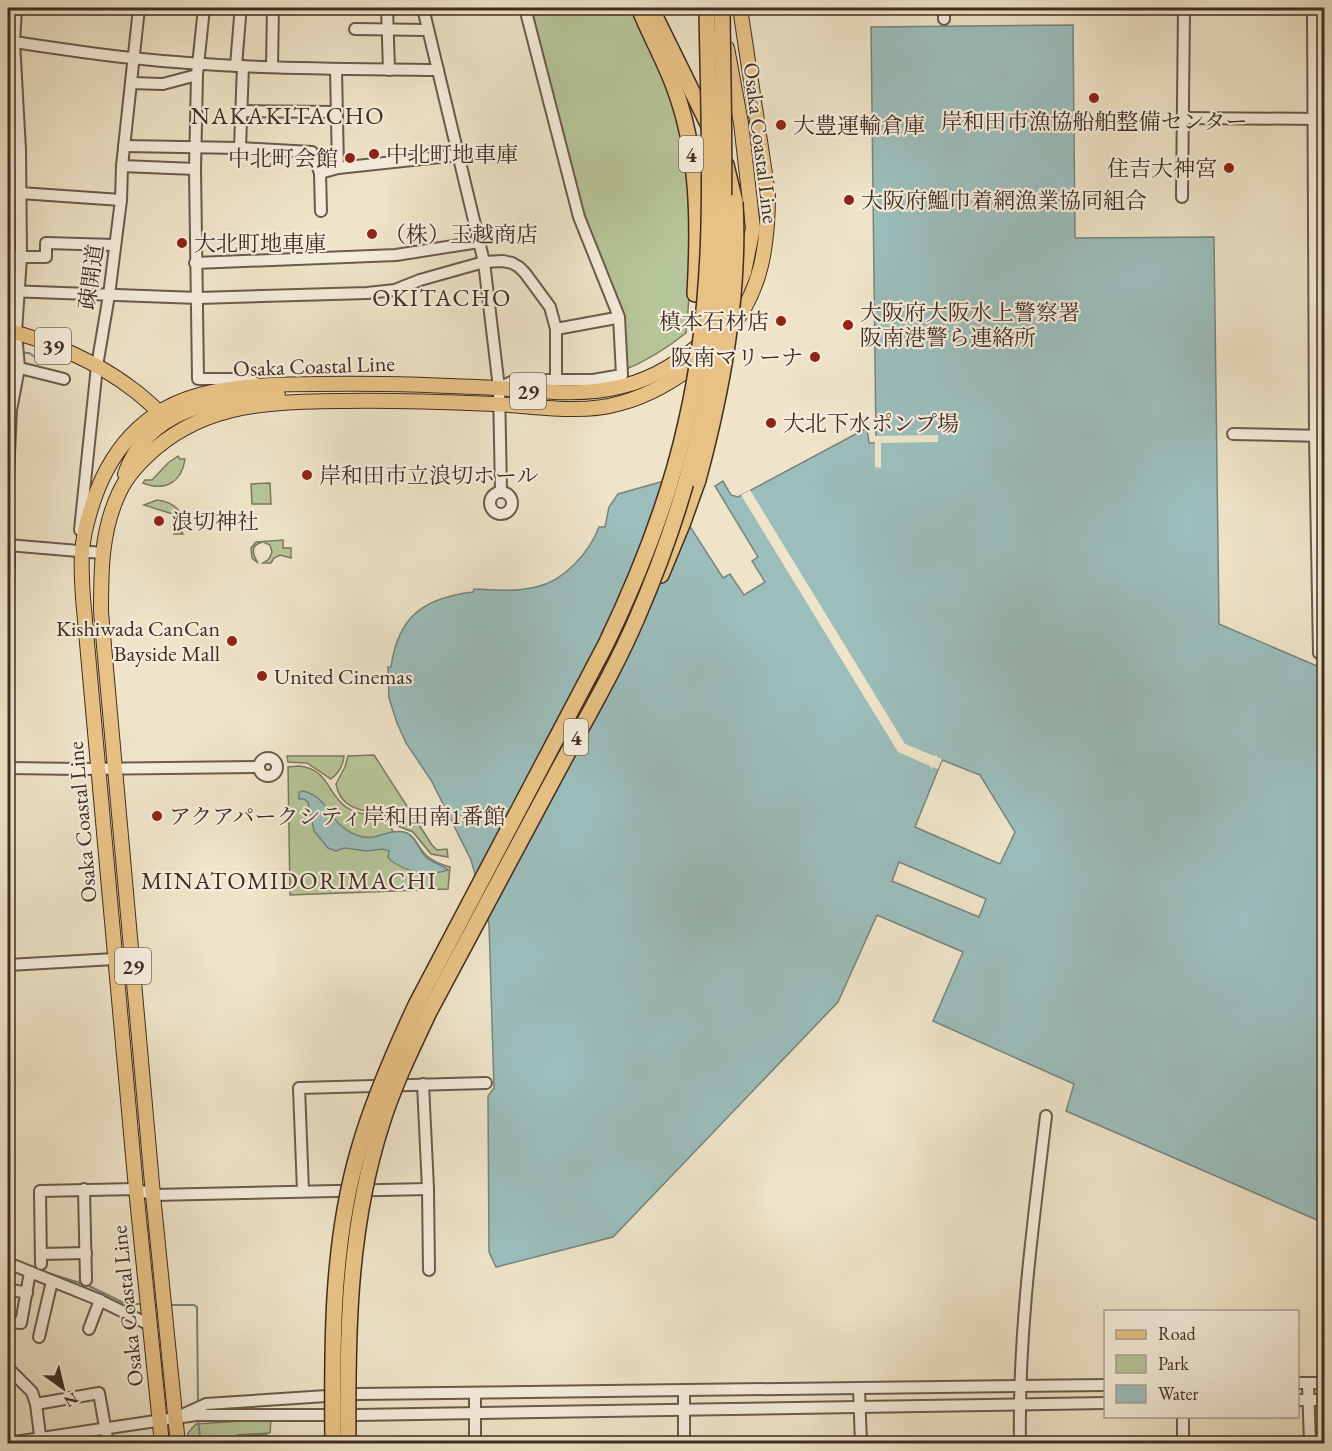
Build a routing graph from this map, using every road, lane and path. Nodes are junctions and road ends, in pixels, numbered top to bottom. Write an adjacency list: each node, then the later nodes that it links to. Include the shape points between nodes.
1 (16, 8): 18 (street)
2 (139, 8): 19 (street, 疎開道)
3 (204, 8): 20 (street)
4 (273, 8): 22 (street)
5 (387, 8): 16 (street)
6 (423, 8): 17 (street)
7 (525, 8): 60 (street, via 579,217 619,317 622,375 593,380)
8 (707, 8): 69 (highway, 4, bridge, via 710,168 705,294 693,389)
9 (720, 8): 62 (main road, Osaka Coastal Line / 29, via 741,123 753,228 744,272 718,328 676,362 624,386 586,393); 76 (highway, 4, bridge, via 723,209 715,339 690,469)
10 (740, 8): 64 (main road, Osaka Coastal Line / 29, via 768,194 768,221 760,271 735,323 702,359 645,395 619,404 592,408)
11 (1184, 8): 30 (street)
12 (1313, 8): 31 (street)
13 (645, 12): 69 (highway, 4, bridge, via 681,106 698,215 688,385); 76 (highway, 4, bridge, via 719,147 735,202 735,243 726,353 710,434 683,522)
14 (240, 17): 21 (street)
15 (355, 29): 16 (street)
16 (387, 30): 17 (street); 24 (street)
17 (428, 30): 25 (street)
18 (11, 42): 19 (street); 40 (street)
19 (134, 58): 20 (street); 27 (street, 疎開道)
20 (198, 63): 21 (street); 26 (street)
21 (240, 66): 22 (street); 28 (street)
22 (272, 67): 23 (street)
23 (336, 69): 24 (street); 29 (street)
24 (389, 70): 25 (street)
25 (438, 70): 35 (street)
26 (197, 75): 27 (street, via 163,84); 33 (street)
27 (131, 83): 32 (street, 疎開道)
28 (241, 111): 29 (street); 34 (street)
29 (337, 112): 37 (street)
30 (1183, 118): 31 (street); 41 (street)
31 (1319, 119): 67 (street)
32 (124, 146): 33 (street); 36 (street, 疎開道)
33 (196, 147): 34 (street); 38 (street)
34 (240, 148): 39 (street, via 312,152)
35 (459, 154): 37 (street); 44 (street)
36 (122, 166): 38 (street); 42 (street, 疎開道)
37 (338, 168): 39 (street)
38 (195, 169): 49 (street)
39 (320, 173): 43 (street)
40 (20, 193): 42 (street); 47 (street)
41 (1182, 197)
42 (120, 200): 45 (street, 疎開道)
43 (321, 212)
44 (479, 242): 48 (street); 49 (street, via 396,255)
45 (115, 245): 47 (street, via 46,243 46,257); 52 (street, 疎開道)
46 (8, 257): 47 (street)
47 (21, 257): 51 (street)
48 (484, 262): 53 (street, via 395,290); 55 (street, via 503,261 519,267 549,307); 62 (street)
49 (195, 263): 53 (street)
50 (8, 291): 51 (street)
51 (20, 292): 52 (street); 56 (street)
52 (109, 295): 53 (street); 58 (street, 疎開道)
53 (198, 298): 61 (street, via 198,379 237,379)
54 (616, 318): 55 (street)
55 (556, 329): 60 (street)
56 (12, 332): 57 (street, via 18,352); 58 (main road, 39)
57 (13, 366): 59 (street); 68 (street)
58 (97, 366): 65 (main road, 39, via 129,386); 73 (street, 疎開道, via 80,535)
59 (64, 379)
60 (556, 379): 62 (street, via 514,380)
61 (266, 385): 62 (main road, Osaka Coastal Line / 29, via 359,383); 65 (main road, Osaka Coastal Line / 29, via 205,393 184,401)
62 (499, 388): 64 (street)
63 (295, 402): 64 (main road, Osaka Coastal Line / 29, via 422,400); 65 (main road, via 287,395 235,398); 70 (main road, Osaka Coastal Line / 29, via 234,410 187,426 139,463)
64 (500, 404): 71 (street)
65 (163, 417): 70 (main road, via 133,455); 73 (main road, Osaka Coastal Line / 29, via 139,427 125,440 104,473)
66 (1233, 434): 67 (street)
67 (1320, 436): 77 (street)
68 (8, 476)
69 (672, 479): 132 (highway, 4, bridge, via 606,645 416,1005 369,1117 350,1187 337,1268)
70 (120, 490): 74 (main road, Osaka Coastal Line / 29)
71 (501, 492)
72 (8, 549): 73 (street); 75 (street)
73 (82, 551): 74 (street); 80 (main road, Osaka Coastal Line / 29)
74 (102, 553): 81 (main road, Osaka Coastal Line / 29, via 101,612)
75 (8, 604)
76 (636, 620): 133 (highway, 4, bridge, via 429,1012 381,1125 365,1187 351,1271)
77 (1319, 653)
78 (259, 767): 81 (street)
79 (8, 768): 80 (street)
80 (99, 769): 81 (street); 83 (main road, Osaka Coastal Line / 29)
81 (115, 769): 82 (main road, Osaka Coastal Line / 29)
82 (132, 958): 83 (street); 92 (main road, Osaka Coastal Line / 29)
83 (116, 959): 84 (street); 89 (main road, Osaka Coastal Line / 29)
84 (8, 965)
85 (486, 1083): 86 (street)
86 (423, 1084): 90 (street); 91 (street, via 299,1088)
87 (1046, 1116): 110 (street)
88 (84, 1189): 89 (street); 93 (street); 93 (street, via 40,1191 41,1259)
89 (136, 1189): 92 (street); 103 (main road, Osaka Coastal Line / 29)
90 (428, 1189): 91 (street); 95 (street)
91 (303, 1191): 92 (street)
92 (153, 1195): 122 (main road, Osaka Coastal Line / 29)
93 (86, 1253): 97 (street)
94 (8, 1263): 96 (street)
95 (429, 1270)
96 (30, 1272): 98 (street); 100 (street)
97 (86, 1280)
98 (52, 1281): 101 (street); 105 (street)
99 (8, 1289): 100 (street)
100 (27, 1293): 102 (street, via 21,1323)
101 (100, 1300): 103 (street); 104 (street)
102 (8, 1322)
103 (150, 1325): 124 (main road, Osaka Coastal Line / 29)
104 (89, 1329)
105 (39, 1337)
106 (8, 1368): 117 (street, via 32,1392)
107 (1303, 1383): 108 (street); 114 (street)
108 (1324, 1383)
109 (1104, 1385): 110 (street)
110 (1020, 1386): 111 (street); 118 (street)
111 (859, 1388): 112 (street); 119 (street)
112 (684, 1390): 113 (street); 120 (street)
113 (475, 1393): 121 (street); 122 (street, via 357,1394 206,1404)
114 (1303, 1400): 115 (street); 139 (street)
115 (1324, 1400)
116 (1104, 1403): 118 (street)
117 (36, 1404): 125 (street, via 99,1393); 127 (street)
118 (1019, 1405): 119 (street); 137 (street)
119 (860, 1407): 120 (street); 136 (street)
120 (684, 1410): 121 (street); 135 (street)
121 (475, 1413): 122 (street); 134 (street)
122 (176, 1417): 124 (street); 131 (main road, Osaka Coastal Line / 29)
123 (1183, 1418): 138 (street)
124 (159, 1421): 125 (street); 130 (main road, Osaka Coastal Line / 29)
125 (106, 1428): 126 (street); 129 (street)
126 (74, 1438): 127 (street)
127 (40, 1441): 128 (street)
128 (8, 1443)
129 (108, 1443)
130 (162, 1443)
131 (178, 1443)
132 (333, 1443)
133 (348, 1443)
134 (475, 1443)
135 (684, 1443)
136 (861, 1443)
137 (1020, 1443)
138 (1183, 1443)
139 (1310, 1443)

